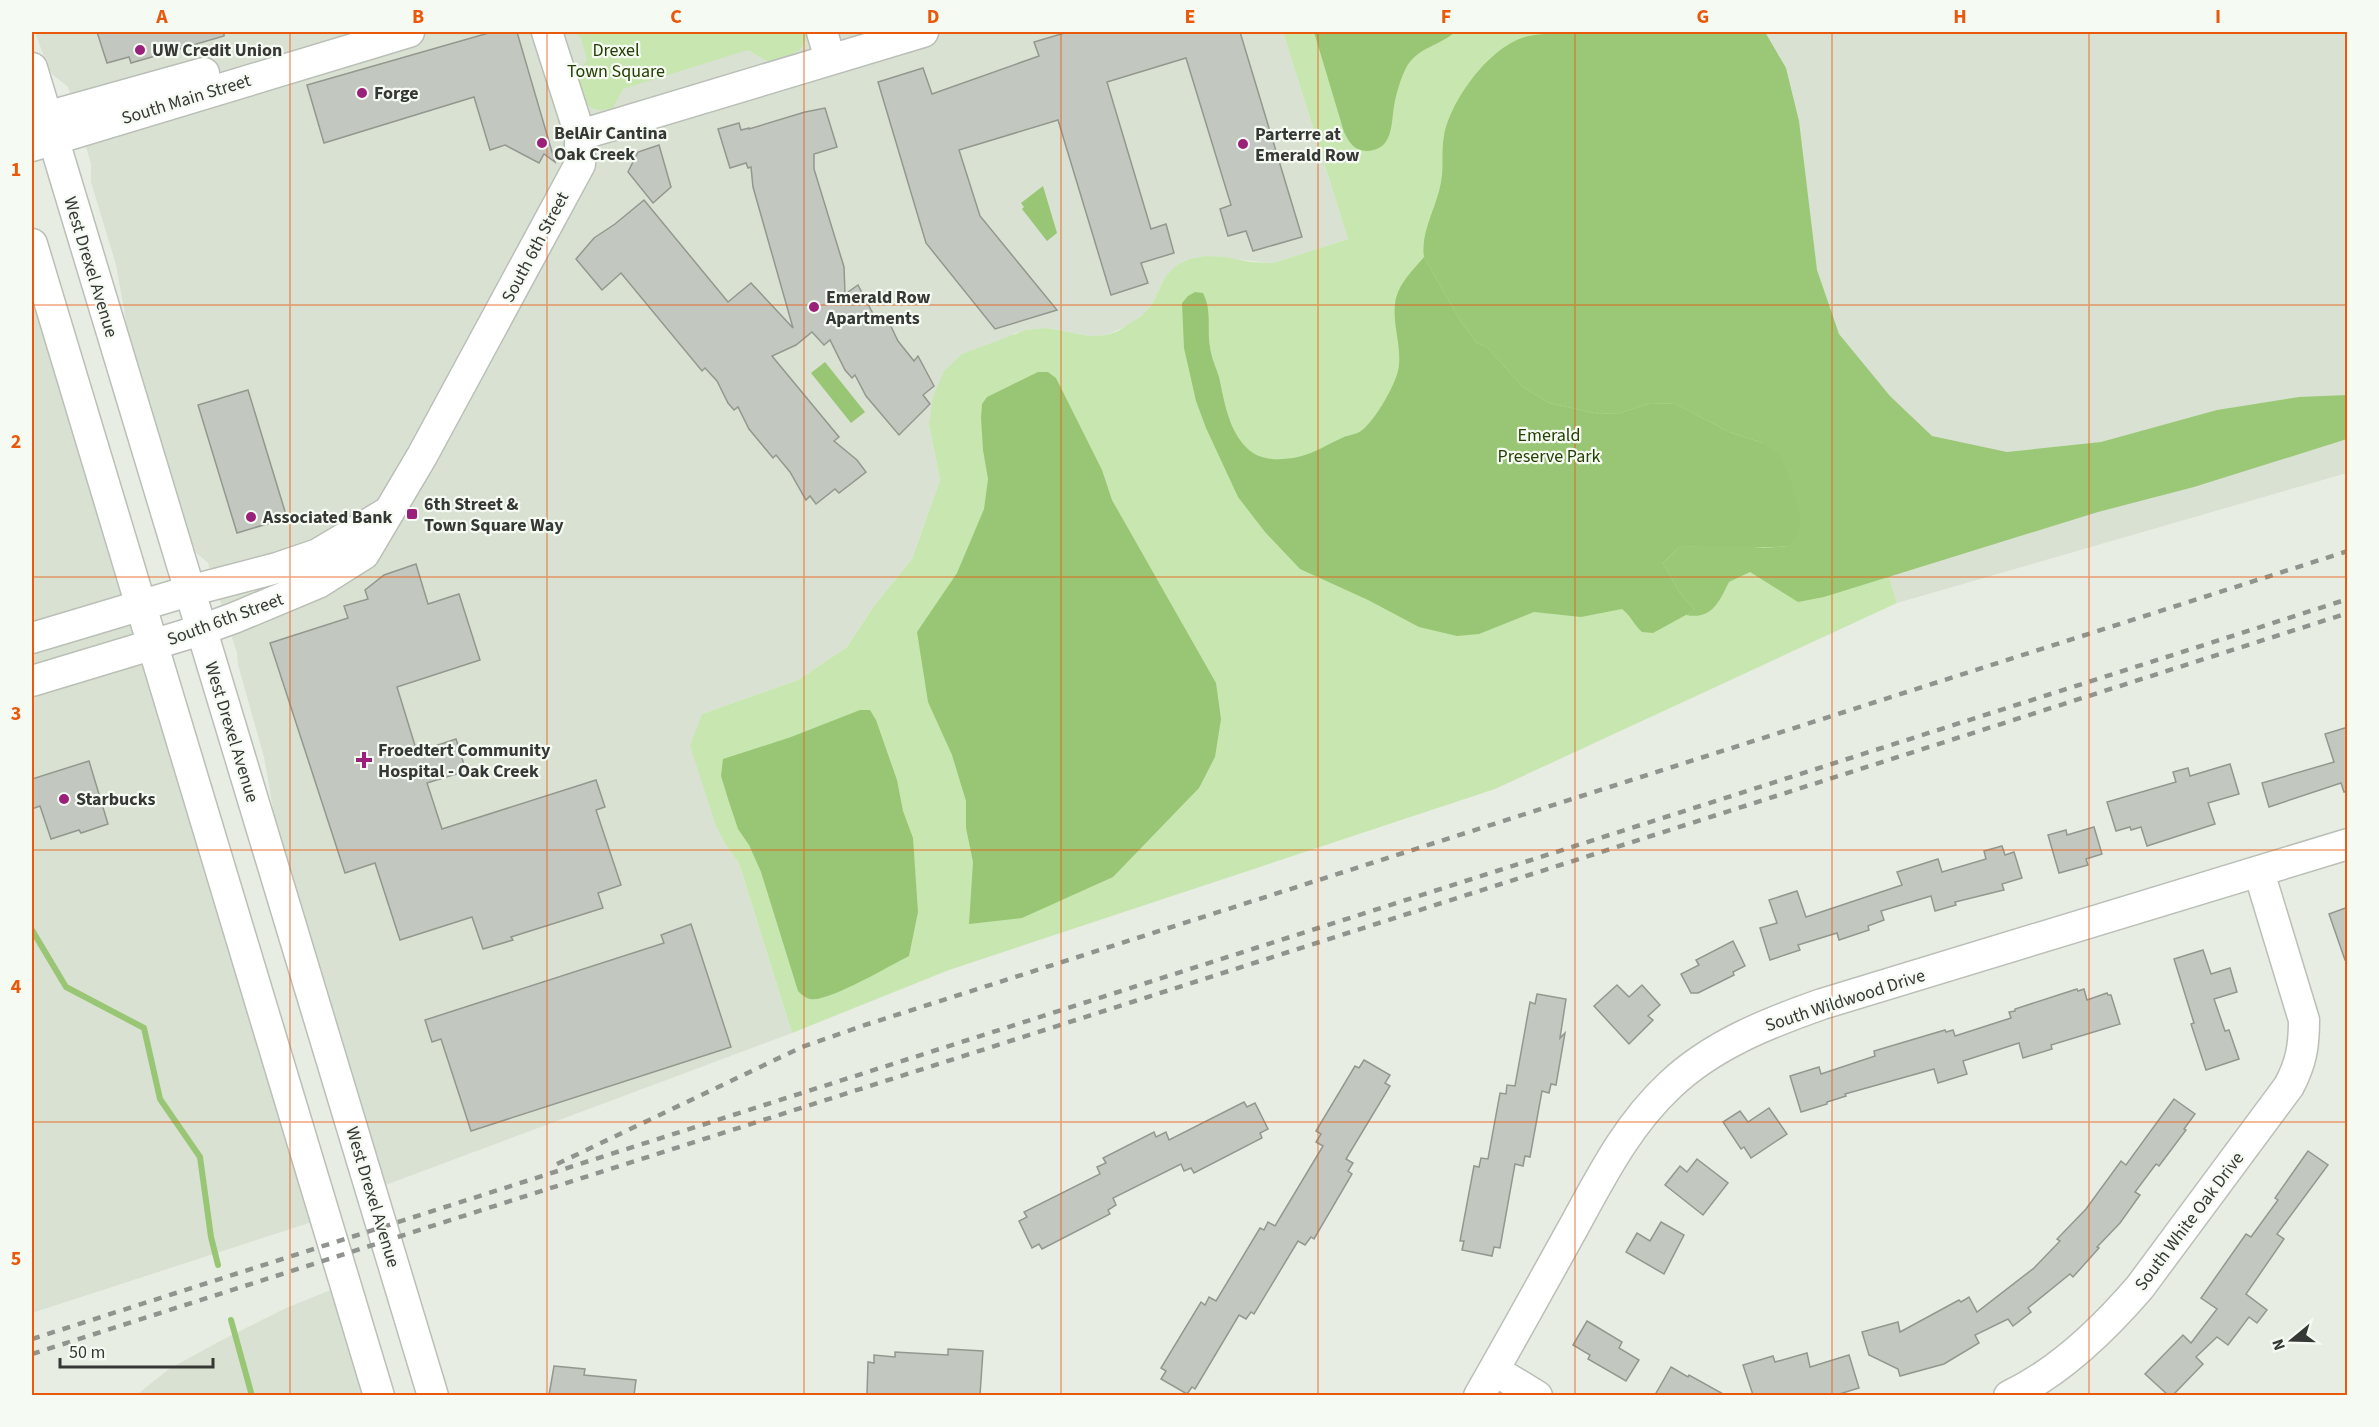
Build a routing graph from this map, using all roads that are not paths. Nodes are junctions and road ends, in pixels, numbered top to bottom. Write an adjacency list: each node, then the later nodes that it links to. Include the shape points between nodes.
1 (348, 32): 7 (street, South Main Street)
2 (409, 32): 7 (street, South Main Street)
3 (547, 32): 8 (street, South 6th Street)
4 (923, 32): 5 (street)
5 (826, 45): 8 (street)
6 (32, 69): 7 (street, West Drexel Avenue)
7 (40, 131): 11 (street, West Drexel Avenue)
8 (580, 135): 10 (street, South 6th Street, via 580,164)
9 (32, 244): 12 (street)
10 (390, 511): 11 (street, South 6th Street, via 318,554); 13 (street, South 6th Street, via 364,554 342,570)
11 (189, 591): 12 (street, South 6th Street); 13 (street, West Drexel Avenue)
12 (141, 605): 14 (street, South 6th Street); 15 (street)
13 (201, 630): 15 (street, South 6th Street); 21 (street, West Drexel Avenue)
14 (32, 639)
15 (152, 645): 16 (street, South 6th Street); 20 (street)
16 (32, 681)
17 (2348, 844): 18 (street, South Wildwood Drive)
18 (2259, 872): 19 (street, South Wildwood Drive, via 1822,1004 1746,1034 1700,1062 1670,1085 1626,1134); 23 (street, South White Oak Drive, via 2304,1020 2300,1066 2140,1287 2080,1348)
19 (1486, 1383): 22 (street)
20 (379, 1395)
21 (433, 1395)
22 (1537, 1395)
23 (2012, 1395)

